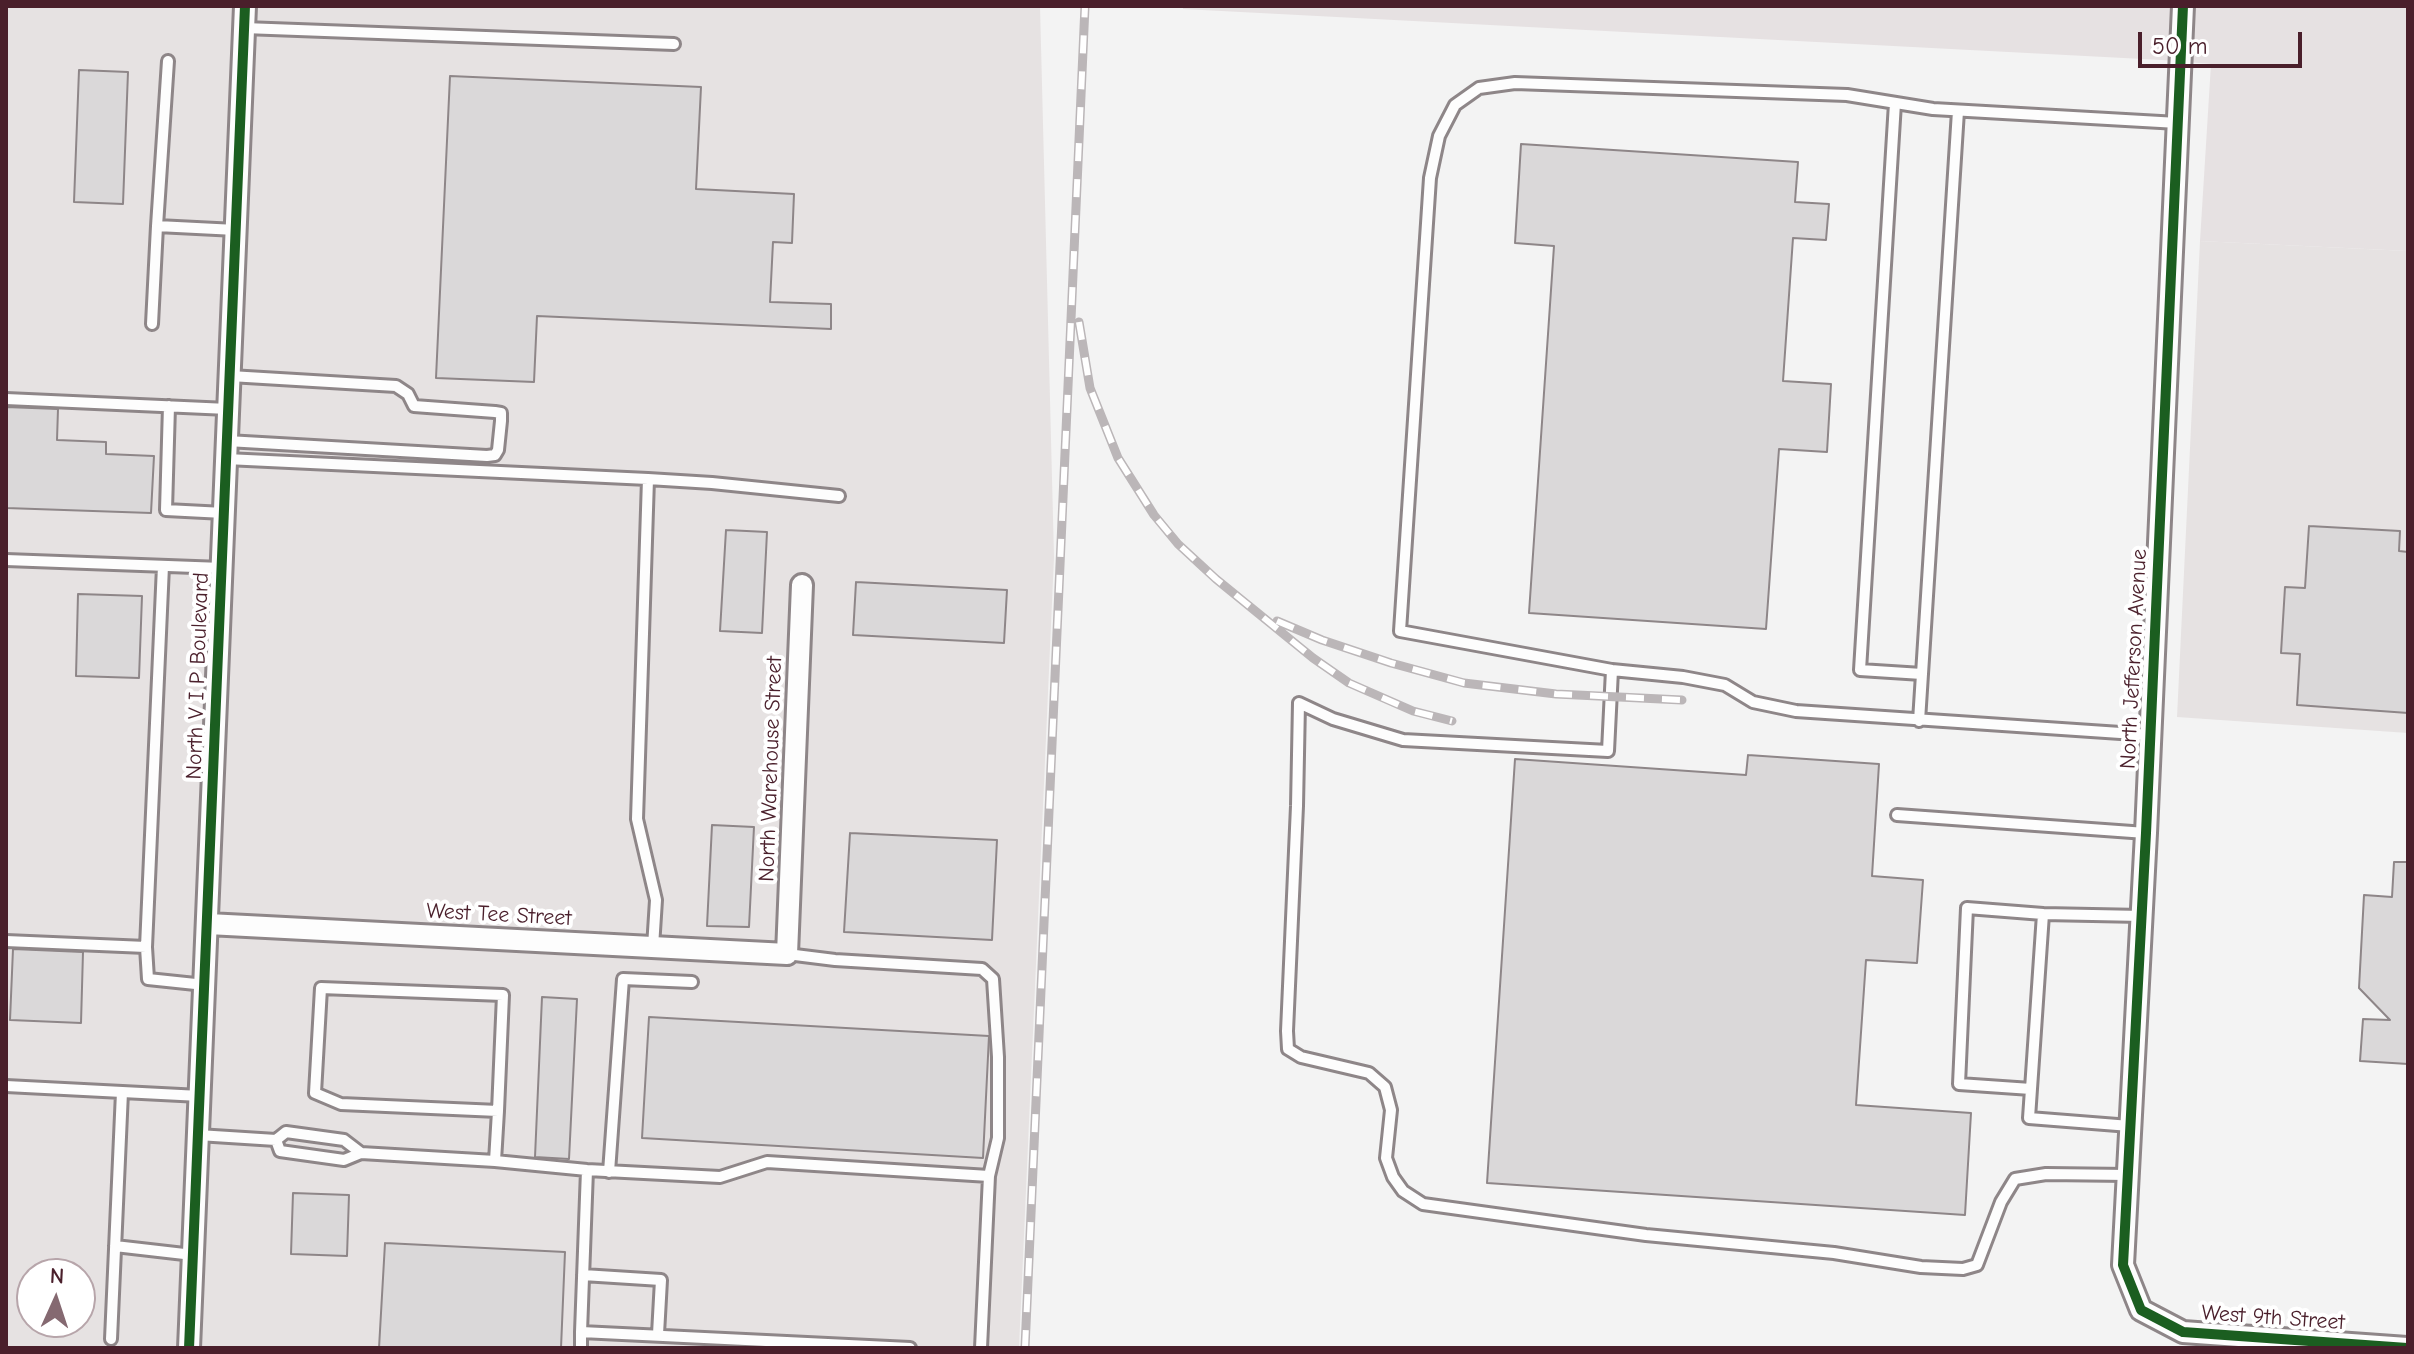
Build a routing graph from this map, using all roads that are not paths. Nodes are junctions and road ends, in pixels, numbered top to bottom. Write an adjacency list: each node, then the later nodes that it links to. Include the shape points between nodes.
1 (245, 6): 3 (street, North V I P Boulevard)
2 (2183, 6): 8 (street, North Jefferson Avenue)
3 (244, 28): 4 (lane); 10 (street, North V I P Boulevard)
4 (674, 44)
5 (168, 61): 9 (lane)
6 (1895, 103): 7 (lane); 24 (lane, via 1847,95 1515,83 1479,88 1455,105 1439,136 1430,178 1400,631); 25 (lane, via 1860,670)
7 (1958, 111): 8 (lane); 25 (lane)
8 (2178, 123): 27 (street, North Jefferson Avenue)
9 (157, 226): 10 (lane); 11 (lane)
10 (236, 230): 12 (street, North V I P Boulevard)
11 (152, 324)
12 (230, 376): 15 (street, North V I P Boulevard); 16 (lane, via 396,386 414,406 501,413 501,421 498,450 487,456)
13 (6, 399): 14 (lane)
14 (169, 406): 15 (lane); 19 (lane, via 166,510)
15 (228, 409): 16 (street, North V I P Boulevard)
16 (227, 450): 17 (lane); 19 (street, North V I P Boulevard)
17 (648, 479): 18 (lane); 35 (lane, via 637,819 656,900)
18 (839, 496)
19 (224, 513): 22 (street, North V I P Boulevard)
20 (6, 560): 21 (lane)
21 (163, 566): 22 (lane); 34 (lane)
22 (222, 568): 32 (street, North V I P Boulevard)
23 (802, 585): 36 (street, North Warehouse Street)
24 (1612, 670): 26 (lane, via 1725,685 1753,702 1796,711); 51 (lane, via 1608,751 1403,740 1299,703 1288,1049 1369,1073 1385,1087 1391,1110 1386,1158 1403,1191 1423,1204 1646,1235 1963,1269 1977,1265 2015,1179)
25 (1922, 674): 26 (lane)
26 (1919, 721): 27 (lane)
27 (2150, 735): 29 (street, North Jefferson Avenue)
28 (1897, 815): 29 (lane)
29 (2146, 833): 31 (street, North Jefferson Avenue)
30 (2043, 914): 31 (lane); 40 (lane); 40 (lane, via 1967,908 1959,1084)
31 (2142, 916): 44 (street, North Jefferson Avenue)
32 (208, 924): 35 (street, West Tee Street); 38 (street, North V I P Boulevard)
33 (6, 941): 34 (lane)
34 (146, 947): 38 (lane, via 148,979)
35 (653, 947): 36 (street, West Tee Street)
36 (787, 954): 52 (lane, via 982,969 993,979 998,1138)
37 (692, 982): 50 (lane, via 623,979)
38 (205, 985): 42 (street, North V I P Boulevard)
39 (6, 1086): 41 (lane)
40 (2031, 1089): 44 (lane, via 2029,1118)
41 (122, 1092): 42 (lane); 53 (lane)
42 (200, 1096): 45 (street, North V I P Boulevard)
43 (498, 1111): 43 (lane, via 503,995 321,988 315,1093 341,1104); 48 (lane)
44 (2130, 1126): 51 (street, North Jefferson Avenue)
45 (198, 1135): 46 (lane); 54 (street, North V I P Boulevard)
46 (276, 1140): 47 (lane, via 286,1132 344,1140); 47 (lane, via 280,1151 344,1160)
47 (361, 1153): 48 (lane)
48 (495, 1161): 49 (lane)
49 (587, 1170): 50 (lane); 55 (lane)
50 (609, 1172): 52 (lane, via 720,1177 767,1162)
51 (2128, 1175): 56 (street, North Jefferson Avenue, via 2123,1265)
52 (989, 1176): 63 (lane)
53 (115, 1246): 54 (lane); 59 (lane)
54 (193, 1255): 60 (street, North V I P Boulevard)
55 (583, 1275): 57 (lane); 58 (lane, via 661,1280)
56 (2141, 1310): 64 (street, West 9th Street, via 2183,1332)
57 (581, 1332): 58 (lane); 61 (lane)
58 (658, 1334): 62 (lane)
59 (111, 1339)
60 (189, 1348)
61 (581, 1348)
62 (910, 1348)
63 (981, 1348)
64 (2407, 1348)

